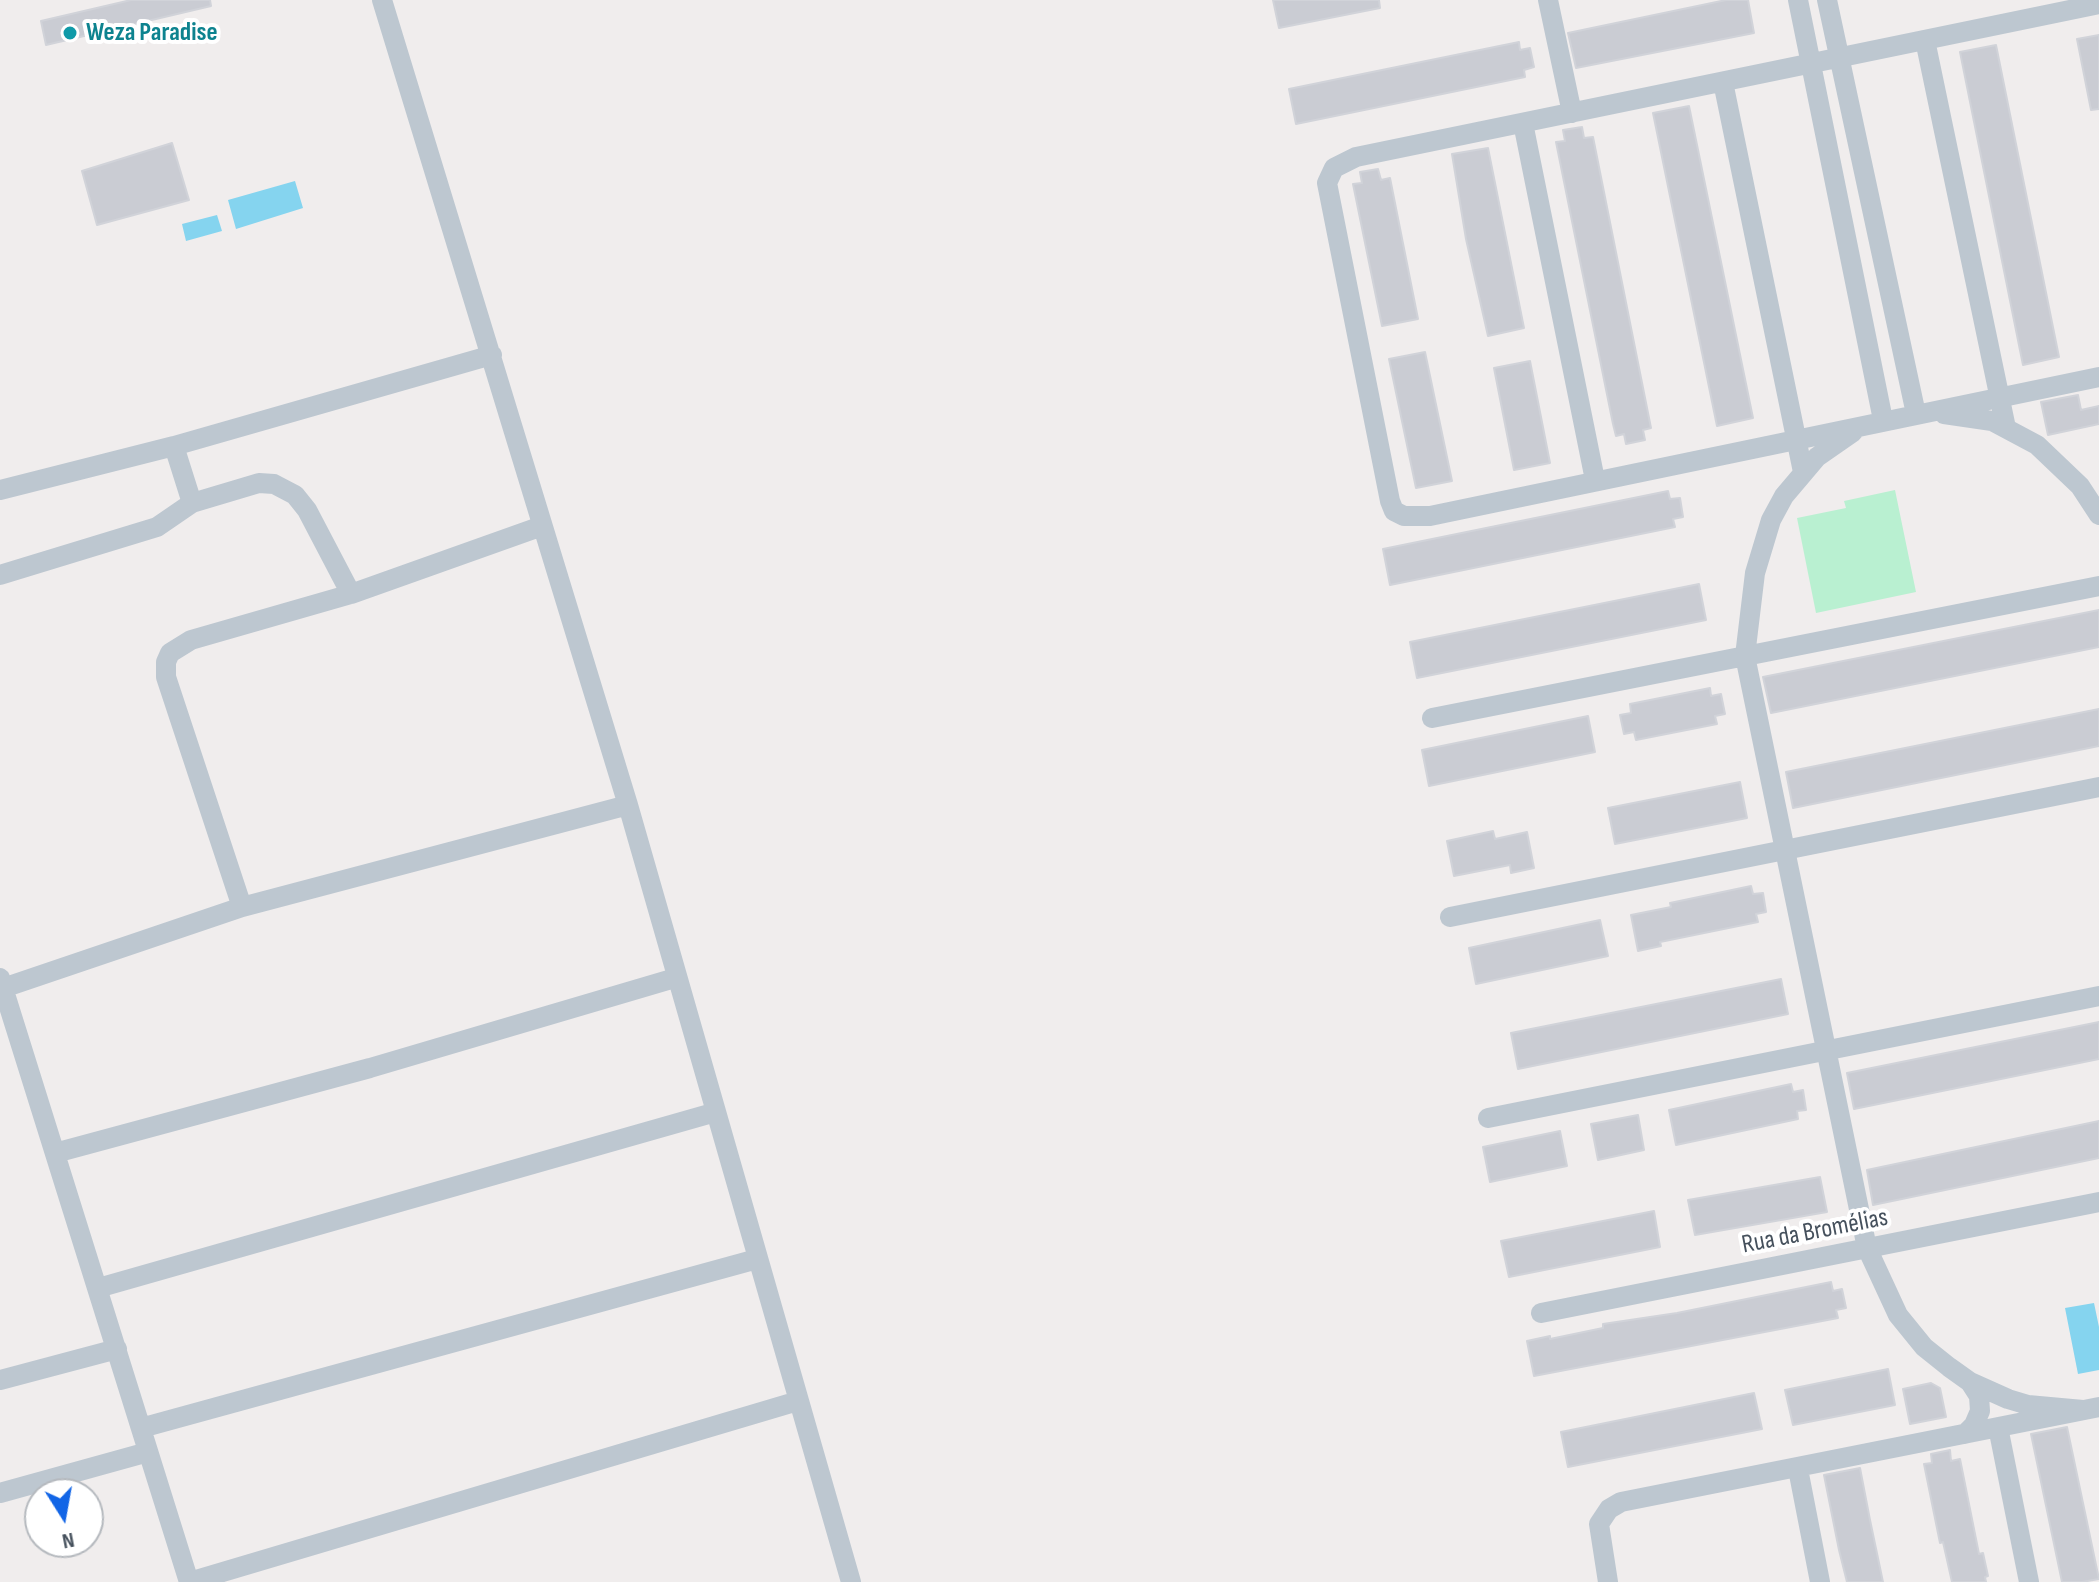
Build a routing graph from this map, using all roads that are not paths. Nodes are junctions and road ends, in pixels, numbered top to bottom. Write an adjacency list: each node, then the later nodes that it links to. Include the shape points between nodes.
1 (382, 0): 12 (street)
2 (1548, 0): 10 (street)
3 (1798, 0): 8 (street)
4 (1827, 0): 7 (street)
5 (2088, 4): 6 (street)
6 (1925, 40): 7 (street); 14 (street)
7 (1840, 58): 8 (street); 15 (street)
8 (1811, 64): 9 (street); 16 (street)
9 (1723, 82): 10 (street); 18 (street)
10 (1572, 113): 11 (street)
11 (1523, 123): 21 (street); 21 (street, via 1356,157 1340,163 1327,178 1384,474 1394,511 1417,518)
12 (492, 355): 19 (street); 25 (street)
13 (2099, 377): 14 (street)
14 (2000, 397): 15 (street); 17 (street)
15 (1916, 414): 16 (street); 17 (street, via 1968,417)
16 (1883, 420): 18 (street); 20 (street, via 1835,443)
17 (2006, 428): 24 (street, via 2059,463)
18 (1796, 439): 20 (street); 21 (street)
19 (174, 446): 22 (street); 23 (street)
20 (1803, 472): 29 (street, via 1784,496 1761,549)
21 (1595, 480)
22 (0, 490)
23 (192, 503): 26 (street, via 157,527); 28 (street, via 259,483 285,489 307,510)
24 (2099, 515)
25 (542, 526): 28 (street); 32 (street)
26 (0, 575)
27 (2099, 586): 29 (street)
28 (351, 594): 34 (street, via 191,640 170,653 166,662 166,677)
29 (1745, 656): 30 (street); 33 (street)
30 (1432, 718)
31 (2099, 787): 33 (street)
32 (628, 805): 34 (street); 36 (street)
33 (1785, 850): 35 (street); 39 (street)
34 (242, 907): 37 (street)
35 (1450, 917)
36 (675, 978): 40 (street); 42 (street)
37 (1, 985): 42 (street)
38 (2099, 996): 39 (street)
39 (1827, 1050): 41 (street); 44 (street)
40 (716, 1112): 45 (street); 46 (street)
41 (1488, 1118)
42 (55, 1153): 46 (street)
43 (2099, 1202): 44 (street, Rua da Bromélias)
44 (1867, 1248): 47 (street, Rua da Bromélias); 50 (street, via 1911,1333)
45 (757, 1259): 51 (street); 54 (street)
46 (98, 1288): 48 (street)
47 (1541, 1313)
48 (117, 1349): 49 (street); 54 (street)
49 (0, 1380)
50 (1970, 1382): 52 (street, via 2028,1405); 55 (street, via 1980,1411)
51 (798, 1401): 59 (street); 60 (street)
52 (2091, 1408): 53 (street)
53 (1998, 1427): 55 (street); 63 (street)
54 (141, 1428): 56 (street)
55 (1965, 1434): 57 (street)
56 (148, 1452): 58 (street); 59 (street)
57 (1798, 1469): 61 (street, via 1621,1502 1609,1509 1600,1518 1597,1533); 62 (street)
58 (0, 1493)
59 (189, 1582)
60 (851, 1582)
61 (1608, 1582)
62 (1820, 1582)
63 (2029, 1582)

